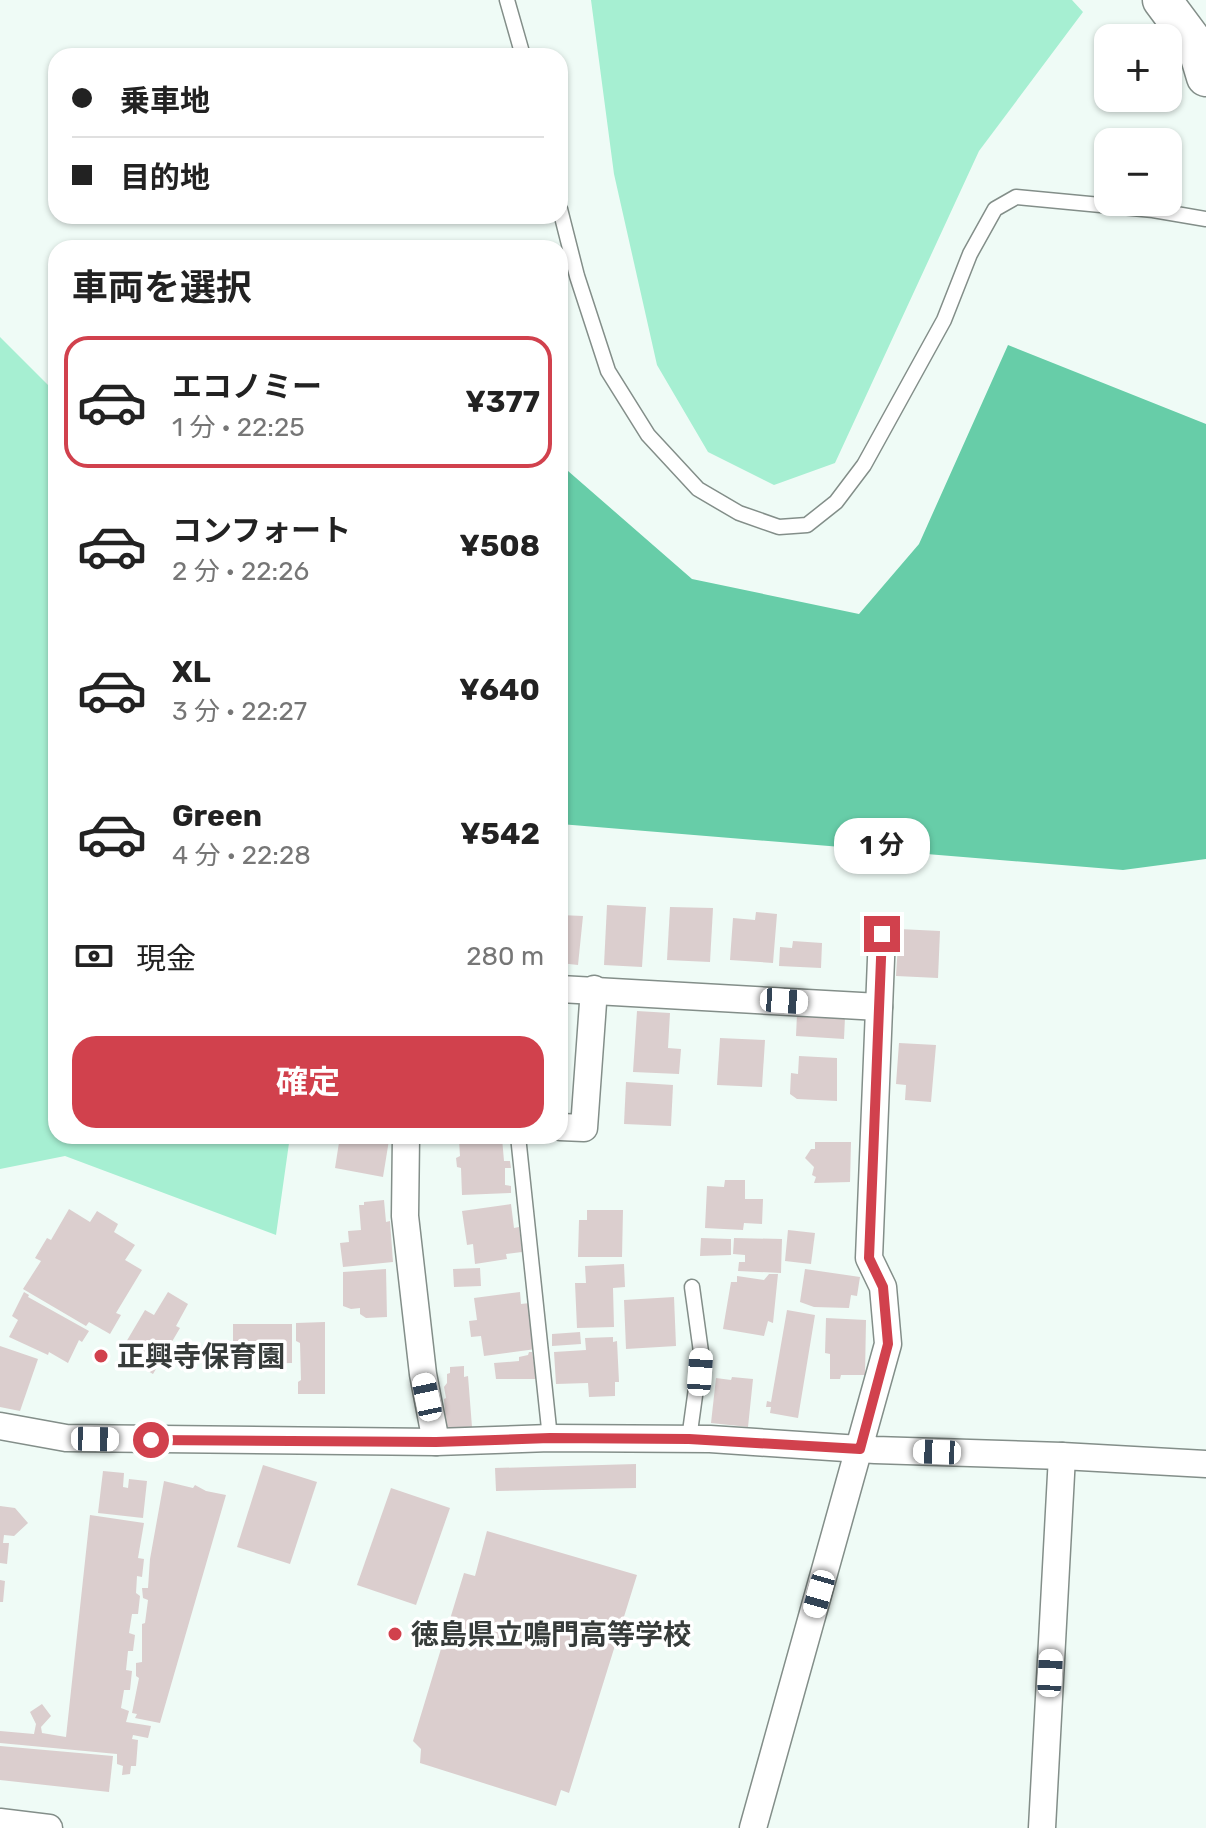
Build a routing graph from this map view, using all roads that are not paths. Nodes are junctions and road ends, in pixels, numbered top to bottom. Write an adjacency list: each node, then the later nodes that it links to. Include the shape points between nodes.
1 (507, 0): 3 (lane)
2 (1162, 0): 4 (street, via 1197,47)
3 (521, 48)
4 (1206, 77)
5 (1206, 219): 6 (lane, via 1016,197 995,209 944,320 864,465 836,502 807,525 779,527 739,513 698,489 648,435 608,371)
6 (568, 241)
7 (882, 934): 10 (street)
8 (568, 989): 9 (street)
9 (594, 989): 10 (street); 11 (street, via 584,1128)
10 (879, 1007): 19 (street, via 869,1258 883,1287 888,1344)
11 (568, 1127)
12 (406, 1144): 18 (street, via 405,1216)
13 (519, 1144): 16 (lane)
14 (692, 1287): 17 (lane, via 701,1352)
15 (0, 1426): 18 (street, via 66,1438)
16 (550, 1438): 17 (street); 18 (street)
17 (689, 1439): 19 (street)
18 (436, 1442)
19 (860, 1449): 20 (street); 24 (street)
20 (1062, 1456): 21 (street); 25 (street)
21 (1206, 1464)
22 (0, 1822): 23 (street)
23 (49, 1828)
24 (753, 1828)
25 (1042, 1828)

